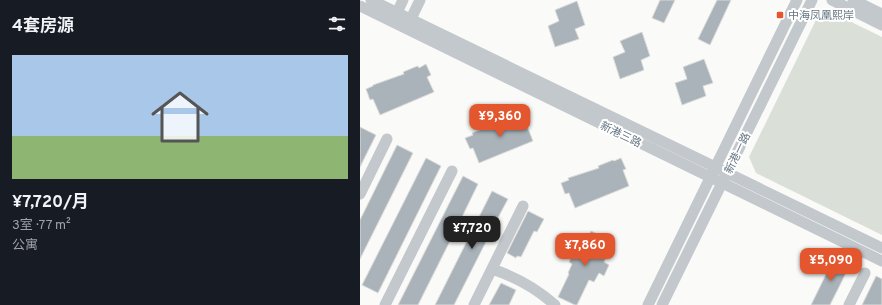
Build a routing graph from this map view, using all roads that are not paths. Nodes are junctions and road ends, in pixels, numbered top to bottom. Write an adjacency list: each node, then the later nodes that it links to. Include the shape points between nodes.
1 (371, 0): 10 (street, 新港三路)
2 (403, 0): 10 (street)
3 (420, 0): 11 (street)
4 (797, 0): 14 (street, 新港一路)
5 (812, 0): 16 (street, 新港一路)
6 (832, 0): 12 (street)
7 (853, 0): 9 (street)
8 (360, 6): 10 (street, 新港三路)
9 (882, 14)
10 (395, 17): 11 (street, 新港三路)
11 (409, 24): 14 (street, 新港三路); 17 (street, 新港三路)
12 (882, 25)
13 (387, 139): 19 (street)
14 (715, 167): 16 (street, 新港三路); 17 (street, 新港一路)
15 (452, 171): 25 (street)
16 (727, 173): 18 (street, 新港一路); 21 (street, 新港三路)
17 (710, 177): 18 (street, 新港三路); 28 (street, 新港一路)
18 (722, 183): 22 (street, 新港三路); 29 (street, 新港一路)
19 (360, 194)
20 (523, 206): 23 (street)
21 (882, 248)
22 (882, 261)
23 (492, 269): 26 (street); 27 (street, via 538,290)
24 (865, 273): 30 (street)
25 (386, 305)
26 (474, 305)
27 (555, 305)
28 (648, 305)
29 (662, 305)
30 (849, 305)

